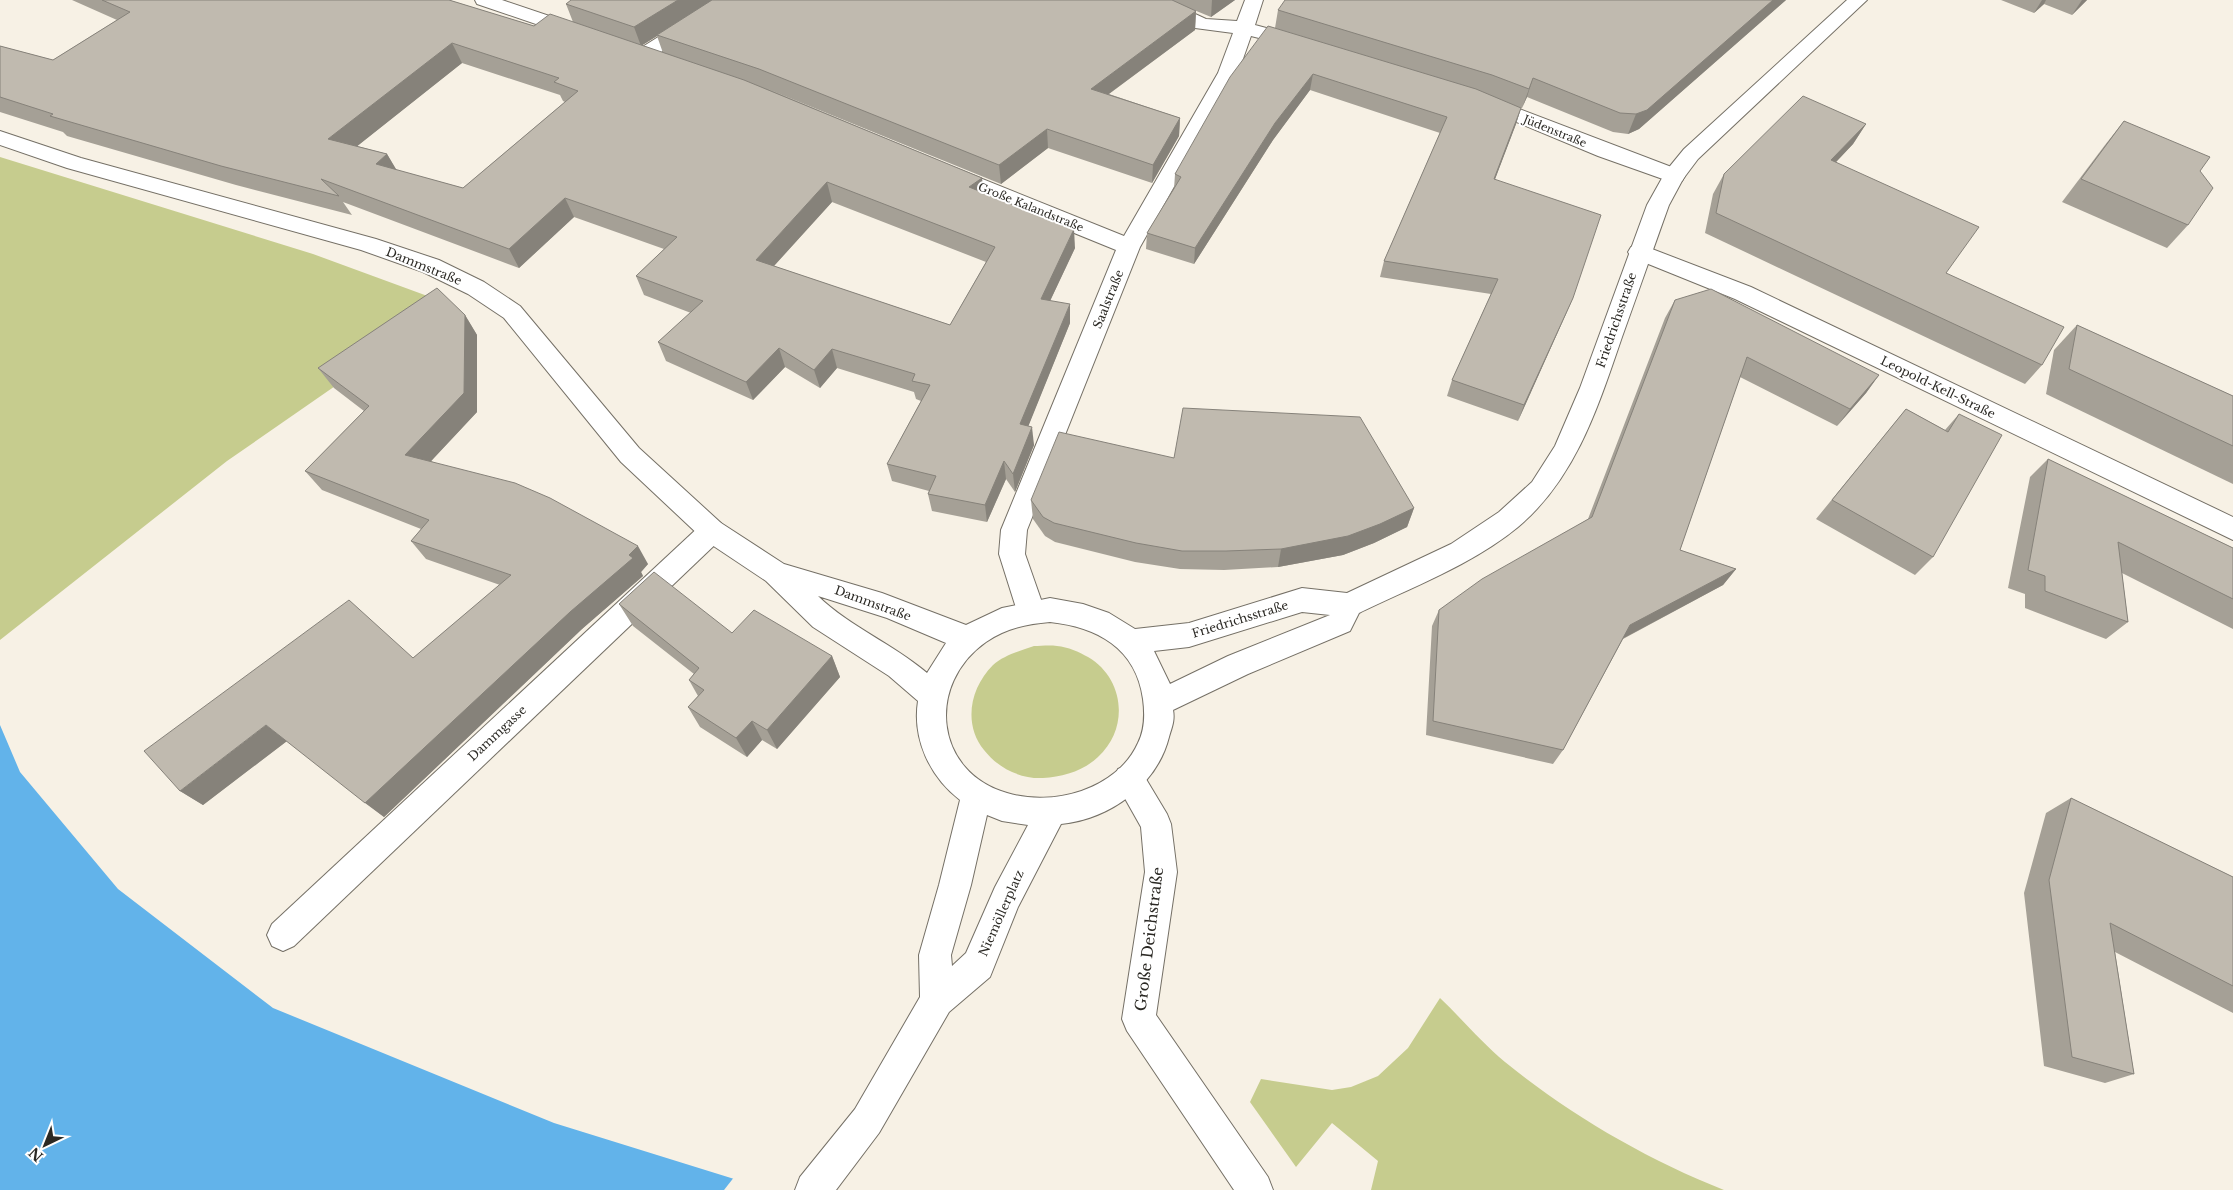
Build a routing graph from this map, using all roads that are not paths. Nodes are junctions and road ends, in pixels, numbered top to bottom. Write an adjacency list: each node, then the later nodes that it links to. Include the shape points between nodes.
1 (484, 0): 8 (street)
2 (730, 0): 9 (street, via 633,52)
3 (1150, 0): 6 (street, via 1202,24)
4 (1254, 0): 6 (street, Saalstraße)
5 (1858, 0): 13 (street, Friedrichsstraße, via 1691,154)
6 (1245, 28): 7 (street); 14 (street, Saalstraße, via 1228,73)
7 (1279, 38)
8 (596, 39)
9 (669, 64)
10 (1470, 97): 13 (street, Jüdenstraße)
11 (0, 138): 17 (street, Dammstraße, via 74,163 368,244 431,266 476,288 512,312 630,455)
12 (928, 165): 14 (street, Große Kalandstraße)
13 (1674, 176): 15 (street, Friedrichsstraße)
14 (1129, 247): 20 (street, Saalstraße, via 1014,530 1012,554)
15 (1639, 252): 16 (street, Leopold-Kell-Straße, via 1743,293); 19 (street, Friedrichsstraße, via 1566,450 1541,489 1508,520 1460,552)
16 (2233, 529)
17 (712, 531): 18 (street, Dammstraße); 28 (street, Dammgasse)
18 (776, 573): 21 (street, Dammstraße, via 846,592); 23 (street, Dammstraße, via 824,619 899,667)
19 (1349, 604): 22 (street, Friedrichsstraße, via 1302,600 1189,635); 24 (street, via 1340,623 1238,665)
20 (1031, 611): 21 (street, via 995,622); 22 (street, via 1085,616 1101,622)
21 (968, 638): 23 (street, via 950,658)
22 (1130, 642): 24 (street, via 1147,664)
23 (932, 696): 26 (street, via 930,714 938,751 960,783)
24 (1159, 704): 25 (street, via 1153,743)
25 (1129, 779): 27 (street, via 1116,790 1085,806); 31 (street, Große Deichstraße, via 1156,824 1160,872 1139,1019)
26 (976, 795): 27 (street, via 1011,810); 29 (street, via 935,955)
27 (1050, 814): 29 (street, Niemöllerplatz, via 1006,898 978,965)
28 (283, 935)
29 (937, 1000): 30 (street, Niemöllerplatz, via 867,1121)
30 (814, 1190)
31 (1255, 1190)

